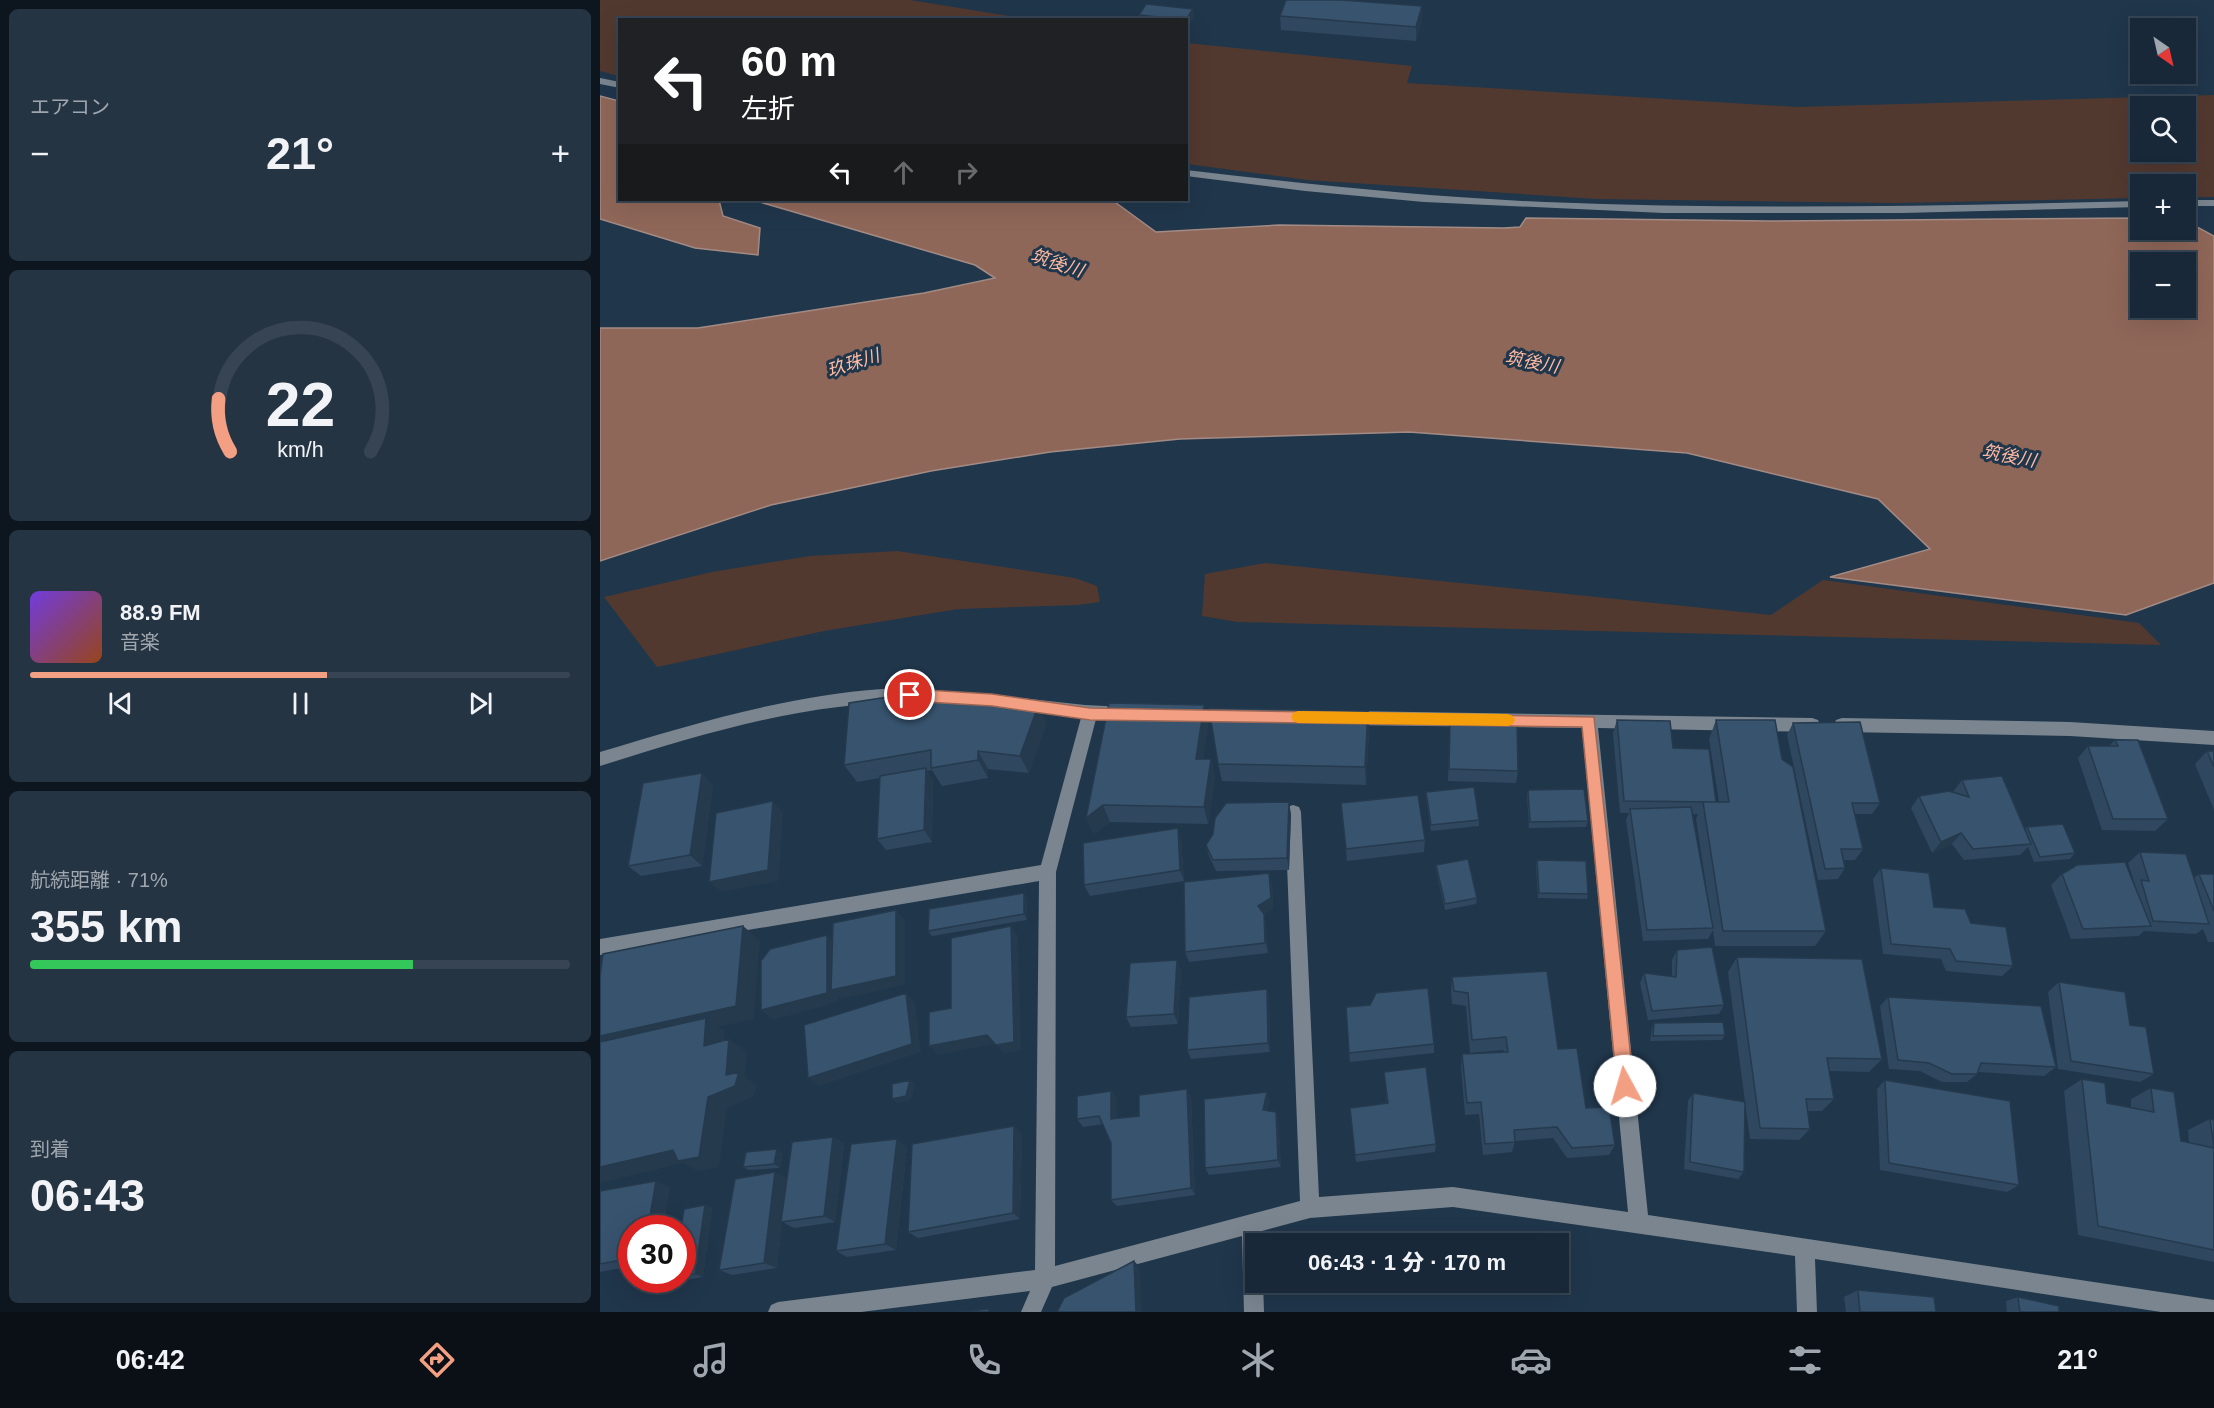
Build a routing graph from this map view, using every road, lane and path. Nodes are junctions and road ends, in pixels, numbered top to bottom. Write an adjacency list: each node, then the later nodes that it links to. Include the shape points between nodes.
1 (600, 81): 2 (street)
2 (618, 85)
3 (1188, 173): 6 (street, via 1270,185 1638,209 1814,212)
4 (2214, 202): 5 (street)
5 (2196, 203)
6 (2130, 204)
7 (1090, 714): 8 (street); 12 (street, via 992,700 889,694 802,705); 14 (street)
8 (1137, 715)
9 (1339, 718): 10 (street)
10 (1589, 721): 11 (street, via 2070,729); 17 (street)
11 (2214, 738)
12 (600, 759)
13 (1293, 812): 16 (street)
14 (1048, 872): 15 (street); 20 (street)
15 (600, 948)
16 (1310, 1208): 17 (street, via 1453,1197); 18 (street)
17 (1639, 1223): 19 (street)
18 (1252, 1224): 20 (street); 24 (street)
19 (1805, 1247): 21 (street); 25 (street)
20 (1045, 1279): 22 (street); 23 (street)
21 (2214, 1310)
22 (778, 1312)
23 (1031, 1312)
24 (1254, 1312)
25 (1807, 1312)

